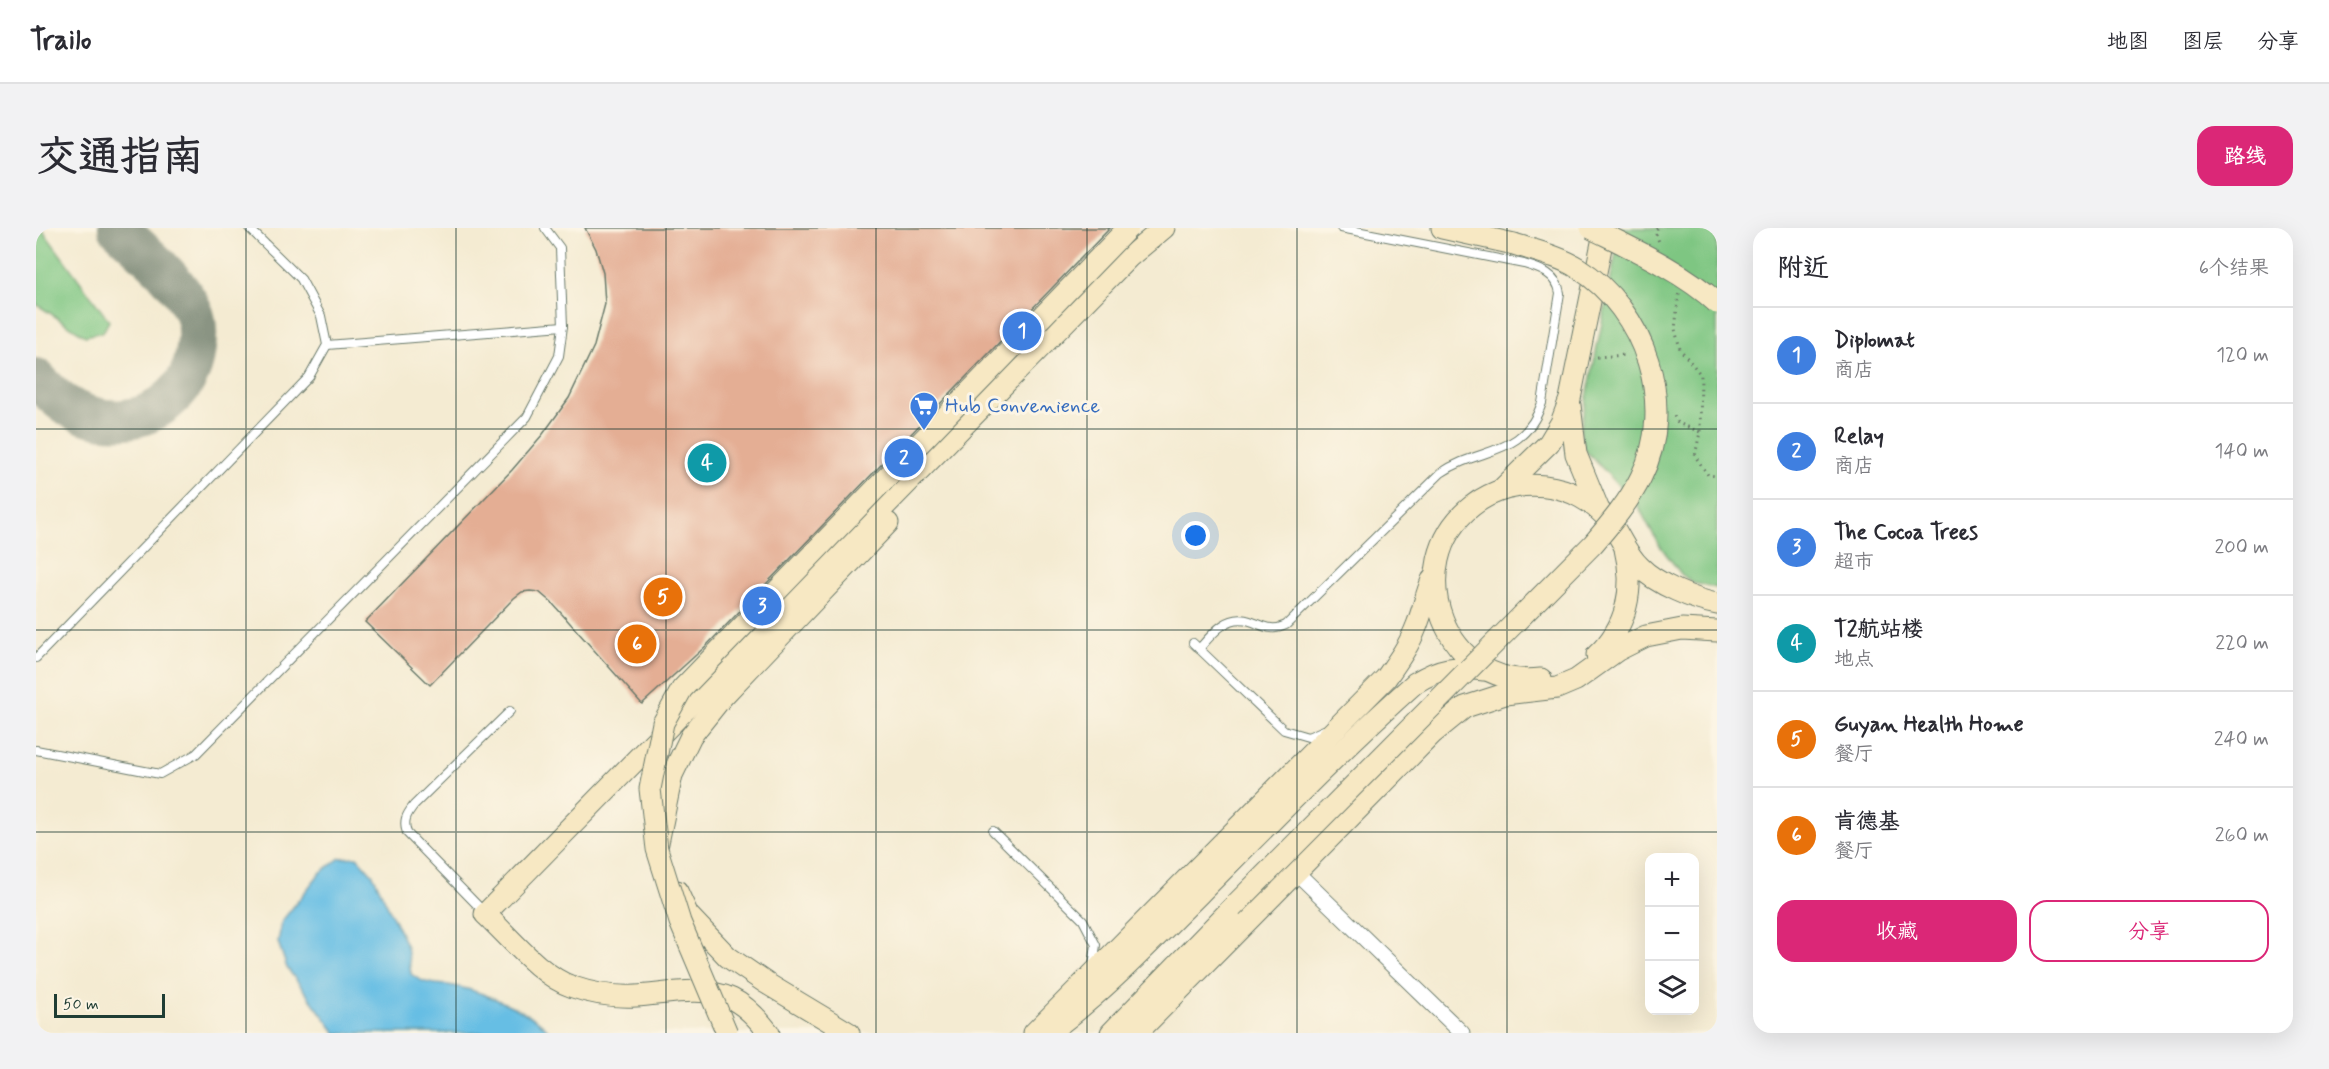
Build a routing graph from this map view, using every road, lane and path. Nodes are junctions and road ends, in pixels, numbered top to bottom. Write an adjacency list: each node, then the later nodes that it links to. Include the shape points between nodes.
1 (249, 228): 13 (lane, via 301,279 321,315)
2 (545, 228): 12 (lane, via 560,248)
3 (1164, 228): 33 (main road, via 1129,257)
4 (1181, 228): 31 (main road, via 1113,288 723,696 691,736 672,775)
5 (1341, 228): 28 (lane, via 1524,264 1554,278 1560,293 1542,403 1529,430 1492,452 1441,473 1286,626 1274,630 1234,620 1196,646 1284,730 1308,737)
6 (1442, 228): 40 (main road, bridge, via 1545,254 1576,267 1593,279 1626,315 1640,338 1653,377 1656,432 1642,476 1593,544)
7 (1591, 228): 11 (main road, bridge, via 1638,251 1706,292)
8 (1605, 228): 14 (main road)
9 (1128, 229): 31 (main road, bridge, via 681,689 663,723 650,789)
10 (1688, 289): 15 (path, via 1679,294 1675,329 1680,349 1701,375 1700,432 1695,456 1708,475)
11 (1717, 303)
12 (563, 326): 13 (lane); 29 (lane, via 560,356 527,417 196,754 160,774)
13 (327, 345): 23 (lane, via 309,377)
14 (1570, 399): 16 (main road, via 1549,443); 17 (main road, via 1576,454)
15 (1717, 476)
16 (1500, 490): 17 (main road, via 1530,484 1553,487 1575,494); 19 (main road, via 1473,505 1456,521 1444,541)
17 (1600, 511): 18 (main road)
18 (1625, 549): 20 (main road, via 1641,569 1682,593); 22 (main road, via 1630,579 1628,602 1621,624)
19 (1436, 571): 24 (main road, via 1436,602 1447,630 1478,664); 28 (main road, via 1408,646 1386,678)
20 (1717, 604)
21 (1717, 631): 26 (main road, via 1682,629 1646,636 1617,650)
22 (1604, 649): 25 (main road, via 1572,671); 26 (main road)
23 (36, 658)
24 (1506, 676): 25 (main road); 39 (main road, via 1459,667 1433,672 1415,684 1317,775 1119,975)
25 (1536, 680): 26 (main road)
26 (1576, 680): 32 (main road, via 1557,688 1504,694 1465,707 1433,733)
27 (510, 711): 33 (lane, via 414,805 404,824 406,833)
28 (1340, 724): 34 (main road)
29 (36, 750)
30 (993, 831): 34 (lane, via 1083,920 1096,945)
31 (657, 849): 35 (main road, bridge, via 680,922); 37 (main road, bridge, via 688,915 728,957)
32 (1296, 872): 41 (main road); 42 (street)
33 (485, 914): 36 (main road, via 551,975 570,986 612,995 705,992 731,999 747,1009)
34 (1092, 974): 38 (main road)
35 (727, 1033)
36 (769, 1033)
37 (849, 1033)
38 (1034, 1033)
39 (1046, 1033)
40 (1111, 1033)
41 (1137, 1033)
42 (1462, 1033)

